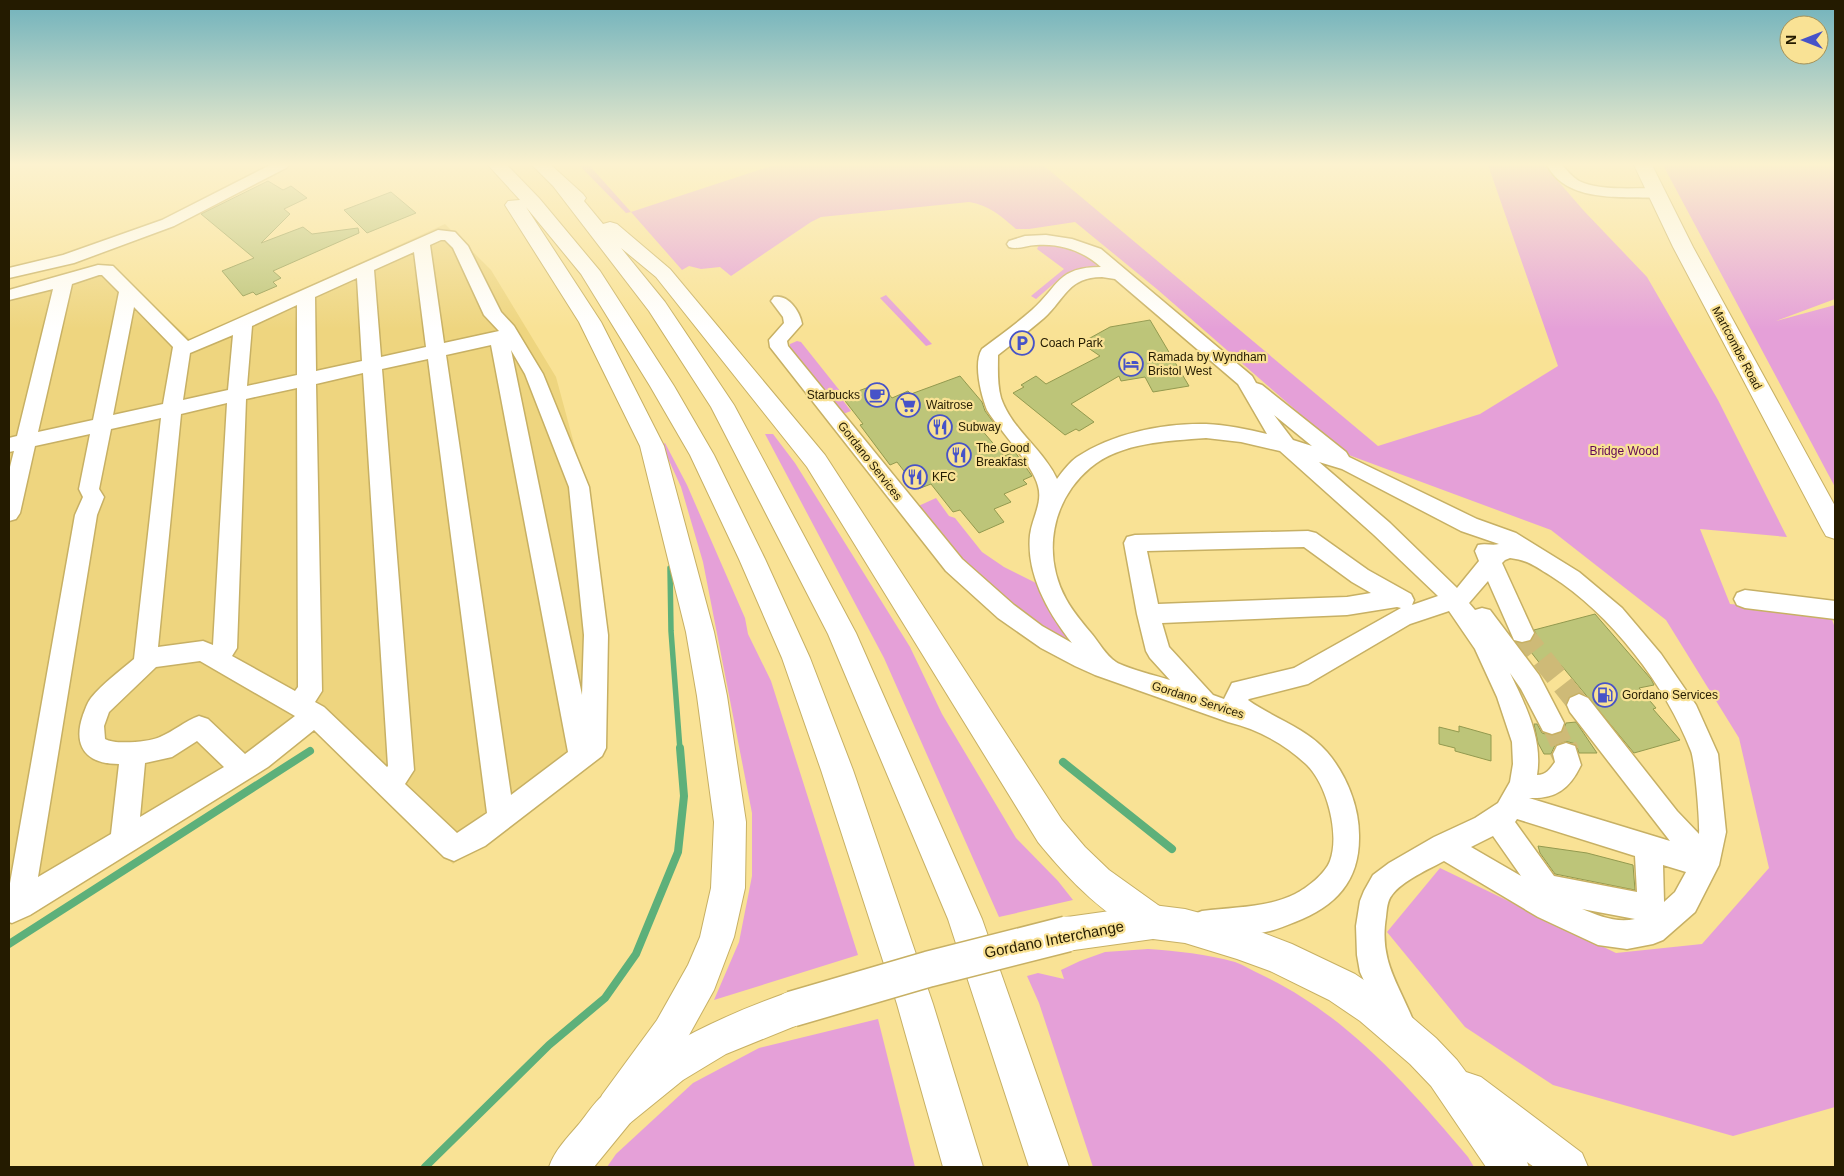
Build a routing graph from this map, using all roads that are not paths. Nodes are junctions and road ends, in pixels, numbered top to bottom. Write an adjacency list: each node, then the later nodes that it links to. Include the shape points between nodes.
1 (172, 220): 10 (street, via 68,259)
2 (524, 220): 66 (main road, via 590,322 652,446 700,632 730,822 728,888 717,936 701,977 670,1033)
3 (547, 220): 68 (main road, via 590,271 702,455 796,658 915,1004)
4 (589, 220): 69 (main road, via 657,307 722,405 842,633 965,920)
5 (601, 220): 63 (main road, via 662,273 810,454 1050,831 1088,874 1120,901)
6 (1670, 220): 33 (main road, Martcombe Road)
7 (420, 243): 9 (street); 18 (street, via 438,234 449,235 460,246 492,315 508,330); 20 (street)
8 (1016, 244): 11 (street, via 1054,239 1079,245)
9 (365, 268): 15 (street); 21 (street)
10 (9, 272)
11 (1121, 275): 23 (street); 30 (street, via 1101,271 1071,277 1041,311 989,353 988,378 992,400 1049,487)
12 (64, 281): 13 (street, via 106,270); 14 (street); 27 (street)
13 (128, 292): 19 (street); 26 (street)
14 (9, 295)
15 (306, 296): 17 (street); 22 (street)
16 (780, 301): 45 (street, Gordano Services, via 794,324 778,340 779,347 954,565 1021,623 1063,650)
17 (243, 324): 19 (street, via 188,348); 24 (street)
18 (504, 336): 20 (street); 53 (street); 53 (street, via 534,374 579,487 596,635 593,748)
19 (182, 346): 25 (street)
20 (435, 351): 21 (street); 57 (street)
21 (371, 365): 22 (street); 55 (street, via 401,770)
22 (308, 379): 24 (street); 48 (street, via 310,691)
23 (1245, 380): 28 (street, via 1269,423); 29 (street)
24 (237, 395): 25 (street); 43 (street, via 225,648)
25 (172, 409): 26 (street); 44 (street)
26 (101, 424): 27 (street); 62 (street, via 89,489 94,497 86,515)
27 (17, 443): 31 (street)
28 (1286, 445): 29 (street); 30 (street, via 1206,431 1139,439 1108,449 1083,463); 36 (street)
29 (1349, 464): 32 (street)
30 (1049, 507): 45 (street, via 1041,536 1044,567 1054,599)
31 (9, 513)
32 (1469, 525): 34 (street, via 1508,539); 35 (street)
33 (1835, 529)
34 (1531, 552): 35 (street, via 1510,550 1498,553); 61 (street, via 1571,578 1614,615 1653,661 1687,713 1705,754 1711,798 1713,832)
35 (1491, 561): 36 (street); 42 (street)
36 (1460, 597): 39 (street); 50 (street, via 1530,682); 56 (street, via 1509,697 1525,742 1526,764)
37 (1398, 598): 39 (street); 41 (street, via 1346,606); 41 (street, via 1308,539 1135,543)
38 (1746, 599): 40 (street)
39 (1427, 608): 49 (street, via 1402,617 1299,676 1241,690 1236,700)
40 (1835, 610)
41 (1148, 614): 46 (street, via 1158,651)
42 (1522, 633)
43 (217, 659): 44 (street, via 203,652 150,658); 48 (street)
44 (145, 662): 51 (street, via 99,706 92,726 93,745 106,753)
45 (1106, 669): 46 (street, Gordano Services)
46 (1205, 703): 49 (street, Gordano Services)
47 (1579, 705): 61 (street, via 1668,820)
48 (306, 710): 54 (street, via 259,759); 55 (street)
49 (1252, 717): 63 (street, Gordano Services, via 1303,747 1317,758 1330,776 1346,817 1343,866 1330,885 1305,904 1271,917)
50 (1552, 723)
51 (134, 753): 54 (street, via 163,749 199,727); 58 (street)
52 (1566, 754): 56 (street, via 1568,765 1557,780)
53 (582, 756): 57 (street)
54 (243, 768): 58 (street)
55 (387, 785): 57 (street, via 454,848 476,837)
56 (1510, 803): 59 (street); 60 (street); 60 (street, via 1546,888 1638,906 1650,902)
57 (501, 818)
58 (124, 841): 62 (street)
59 (1444, 846): 61 (street, via 1548,907 1598,931 1627,936 1653,930 1685,902); 64 (street, via 1383,884 1374,902 1370,946 1375,972)
60 (1648, 846): 61 (street)
61 (1706, 863)
62 (14, 908)
63 (1169, 924): 64 (main road, Gordano Interchange, via 1237,941 1303,968 1342,987); 66 (main road, Gordano Interchange, bridge, via 1067,934 995,950 792,1009 713,1041 670,1068)
64 (1405, 1033): 65 (main road, Gordano Interchange)
65 (1444, 1073): 70 (main road, Gordano Interchange); 71 (main road)
66 (616, 1109): 67 (main road, Gordano Interchange)
67 (569, 1167)
68 (963, 1167)
69 (1049, 1167)
70 (1509, 1167)
71 (1568, 1167)

